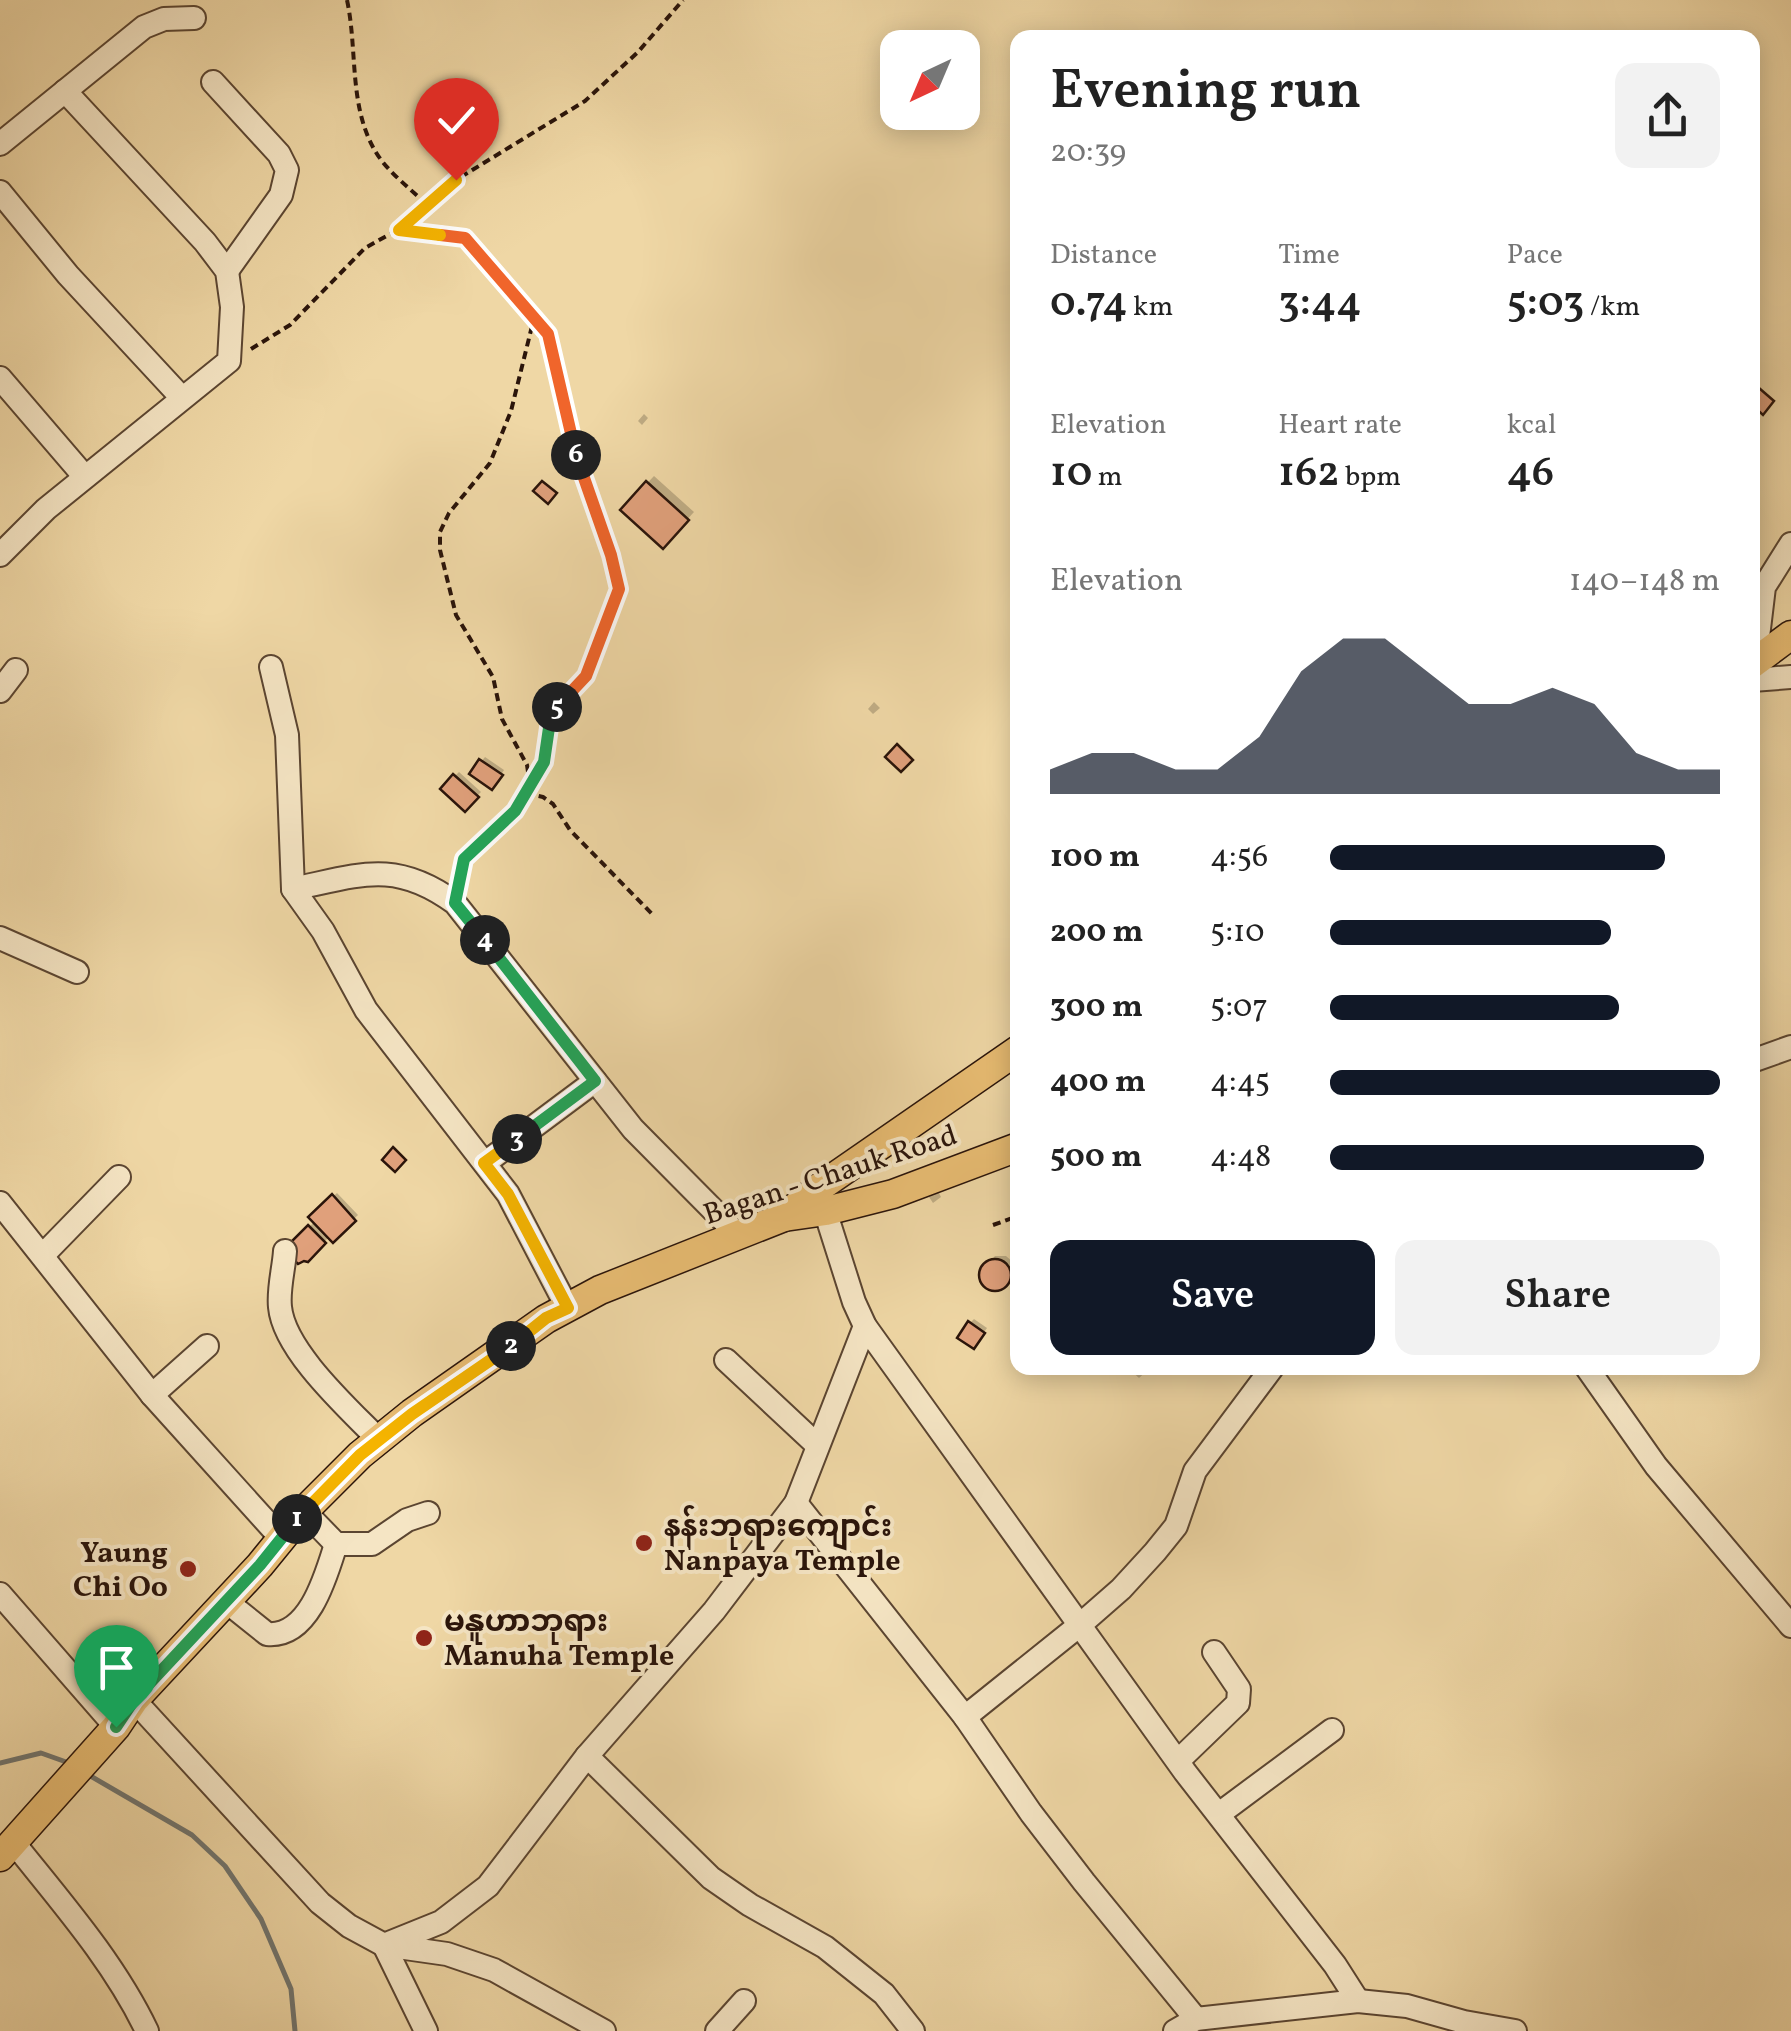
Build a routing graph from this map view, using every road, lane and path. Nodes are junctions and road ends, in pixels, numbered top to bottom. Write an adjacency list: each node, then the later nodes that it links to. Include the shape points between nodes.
1 (346, 0): 8 (path, via 364,131 380,158)
2 (682, 0): 8 (path, via 585,100 456,180)
3 (194, 18): 5 (street, via 144,26)
4 (213, 82): 10 (street, via 287,170 281,195)
5 (65, 91): 6 (street); 10 (street)
6 (2, 140)
7 (0, 192): 14 (street)
8 (428, 205): 9 (path)
9 (399, 230): 11 (path, via 465,238); 12 (path, via 365,248 290,325)
10 (228, 272): 12 (street)
11 (534, 318): 26 (path, via 548,334 575,451 619,589 586,676 551,714 544,762); 26 (path, via 490,463 440,532 456,615 493,677)
12 (230, 362): 14 (street)
13 (0, 378): 15 (street)
14 (182, 398): 15 (street)
15 (86, 477): 17 (street)
16 (1791, 544): 18 (street)
17 (0, 555)
18 (1760, 591)
19 (1791, 635): 20 (main road)
20 (1760, 663)
21 (271, 667): 28 (street, via 287,735)
22 (16, 670): 25 (street)
23 (1760, 670): 24 (street)
24 (1791, 677)
25 (0, 691)
26 (530, 786): 27 (path)
27 (526, 793): 29 (path, via 464,859); 30 (path, via 554,804 570,830)
28 (294, 889): 29 (street, via 373,872 410,877); 38 (street, via 366,1010)
29 (455, 903): 36 (street)
30 (653, 915)
31 (0, 938): 32 (street)
32 (77, 972)
33 (1791, 1047): 35 (street)
34 (1010, 1056): 40 (main road, Bagan - Chauk Road)
35 (1760, 1058)
36 (595, 1081): 38 (street); 44 (street)
37 (1010, 1150): 40 (main road, Bagan - Chauk Road, via 893,1194)
38 (484, 1163): 47 (street, via 508,1194)
39 (120, 1177): 46 (street)
40 (822, 1200): 44 (main road, Bagan - Chauk Road); 48 (street)
41 (0, 1204): 46 (street)
42 (1010, 1219): 43 (path)
43 (993, 1225)
44 (738, 1235): 47 (main road, Bagan - Chauk Road)
45 (286, 1251): 54 (street, via 280,1308 295,1343)
46 (43, 1255): 53 (street)
47 (568, 1308): 54 (main road, Bagan - Chauk Road)
48 (866, 1326): 55 (street); 63 (street)
49 (207, 1346): 53 (street)
50 (726, 1360): 55 (street)
51 (1267, 1375): 63 (street, via 1195,1471 1176,1526 1121,1590)
52 (1593, 1375): 64 (street, via 1656,1466)
53 (152, 1395): 59 (street)
54 (379, 1440): 57 (main road, Bagan - Chauk Road)
55 (817, 1444): 56 (street)
56 (796, 1502): 67 (street); 70 (street, via 714,1611)
57 (304, 1512): 59 (main road, Bagan - Chauk Road); 60 (street)
58 (428, 1514): 60 (street, via 372,1544)
59 (281, 1538): 62 (main road, Bagan - Chauk Road)
60 (336, 1544): 62 (street, via 325,1580 288,1631 266,1634)
61 (0, 1594): 68 (street)
62 (226, 1602): 66 (main road, Bagan - Chauk Road)
63 (1081, 1624): 67 (street); 71 (street)
64 (1791, 1626)
65 (1214, 1652): 71 (street, via 1239,1690 1238,1703)
66 (134, 1700): 68 (main road, Bagan - Chauk Road); 74 (street, via 320,1902)
67 (965, 1718): 77 (street)
68 (116, 1727): 73 (main road, Bagan - Chauk Road)
69 (1332, 1730): 72 (street)
70 (587, 1756): 74 (street, via 488,1886 440,1922); 82 (street, via 711,1878 825,1947 884,1994)
71 (1178, 1760): 72 (street)
72 (1219, 1814): 75 (street)
73 (7, 1850): 78 (street, via 81,1927)
74 (384, 1945): 79 (street); 80 (street, via 447,1954 494,1970)
75 (1358, 2001): 77 (street); 83 (street)
76 (744, 2002): 81 (street)
77 (1186, 2025)
78 (148, 2031)
79 (426, 2031)
80 (604, 2031)
81 (717, 2031)
82 (913, 2031)
83 (1515, 2031)

